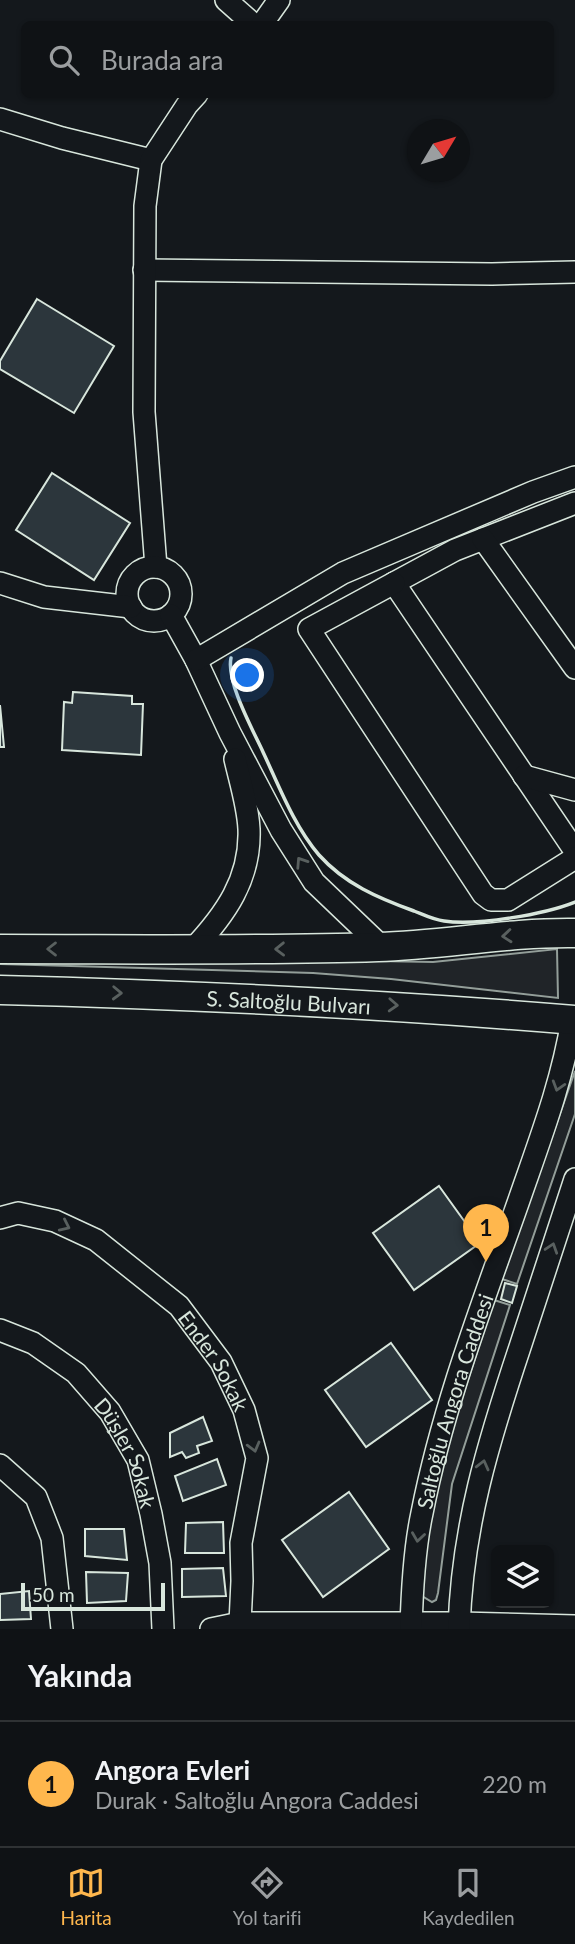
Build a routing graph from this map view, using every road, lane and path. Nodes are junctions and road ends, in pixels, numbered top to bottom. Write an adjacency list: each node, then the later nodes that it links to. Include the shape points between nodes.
1 (226, 0): 3 (street)
2 (279, 0): 4 (street)
3 (250, 21)
4 (264, 21)
5 (193, 98): 7 (street)
6 (0, 119): 7 (street)
7 (151, 160): 8 (street)
8 (144, 270): 9 (street); 13 (street, via 145,412)
9 (575, 272)
10 (575, 477): 18 (street, via 343,573)
11 (575, 503): 12 (street)
12 (483, 539): 15 (street); 19 (street)
13 (156, 567): 16 (street, via 134,576 128,592); 17 (street, via 173,574 178,582 181,600)
14 (0, 583): 16 (street, via 44,597)
15 (394, 583): 21 (street); 24 (street, via 309,629 483,894 491,900 508,900)
16 (131, 607): 17 (street, via 154,621)
17 (170, 615): 18 (street)
18 (196, 660): 20 (street)
19 (575, 668)
20 (230, 733): 26 (street, one-way to 20, via 314,882); 28 (street, via 249,828 247,862 236,894)
21 (524, 776): 22 (street); 23 (street)
22 (575, 790)
23 (575, 851)
24 (575, 858)
25 (575, 933): 26 (main road, one-way to 26)
26 (382, 947): 28 (main road, one-way to 28)
27 (0, 949): 28 (main road, one-way to 27)
28 (192, 950)
29 (0, 990): 30 (main road, S. Saltoğlu Bulvarı, one-way to 30, via 407,1006)
30 (574, 1020): 36 (street, Saltoğlu Angora Caddesi, one-way to 36, via 555,1093 454,1387 418,1540)
31 (575, 1179): 37 (street, Saltoğlu Angora Caddesi, one-way to 31, via 466,1540 485,1456)
32 (0, 1218): 35 (street, Ender Sokak, one-way to 35, via 18,1213 55,1221 96,1240 179,1306 221,1362 244,1410 257,1458 241,1542)
33 (0, 1330): 41 (street, Düşler Sokak, via 33,1343 76,1373 110,1412 138,1460 160,1563)
34 (0, 1465): 40 (street, via 36,1497 48,1527)
35 (240, 1623): 39 (street); 42 (street)
36 (411, 1626): 37 (street); 39 (street)
37 (459, 1626): 38 (street)
38 (575, 1626)
39 (267, 1627)
40 (62, 1629)
41 (163, 1629)
42 (211, 1629)

